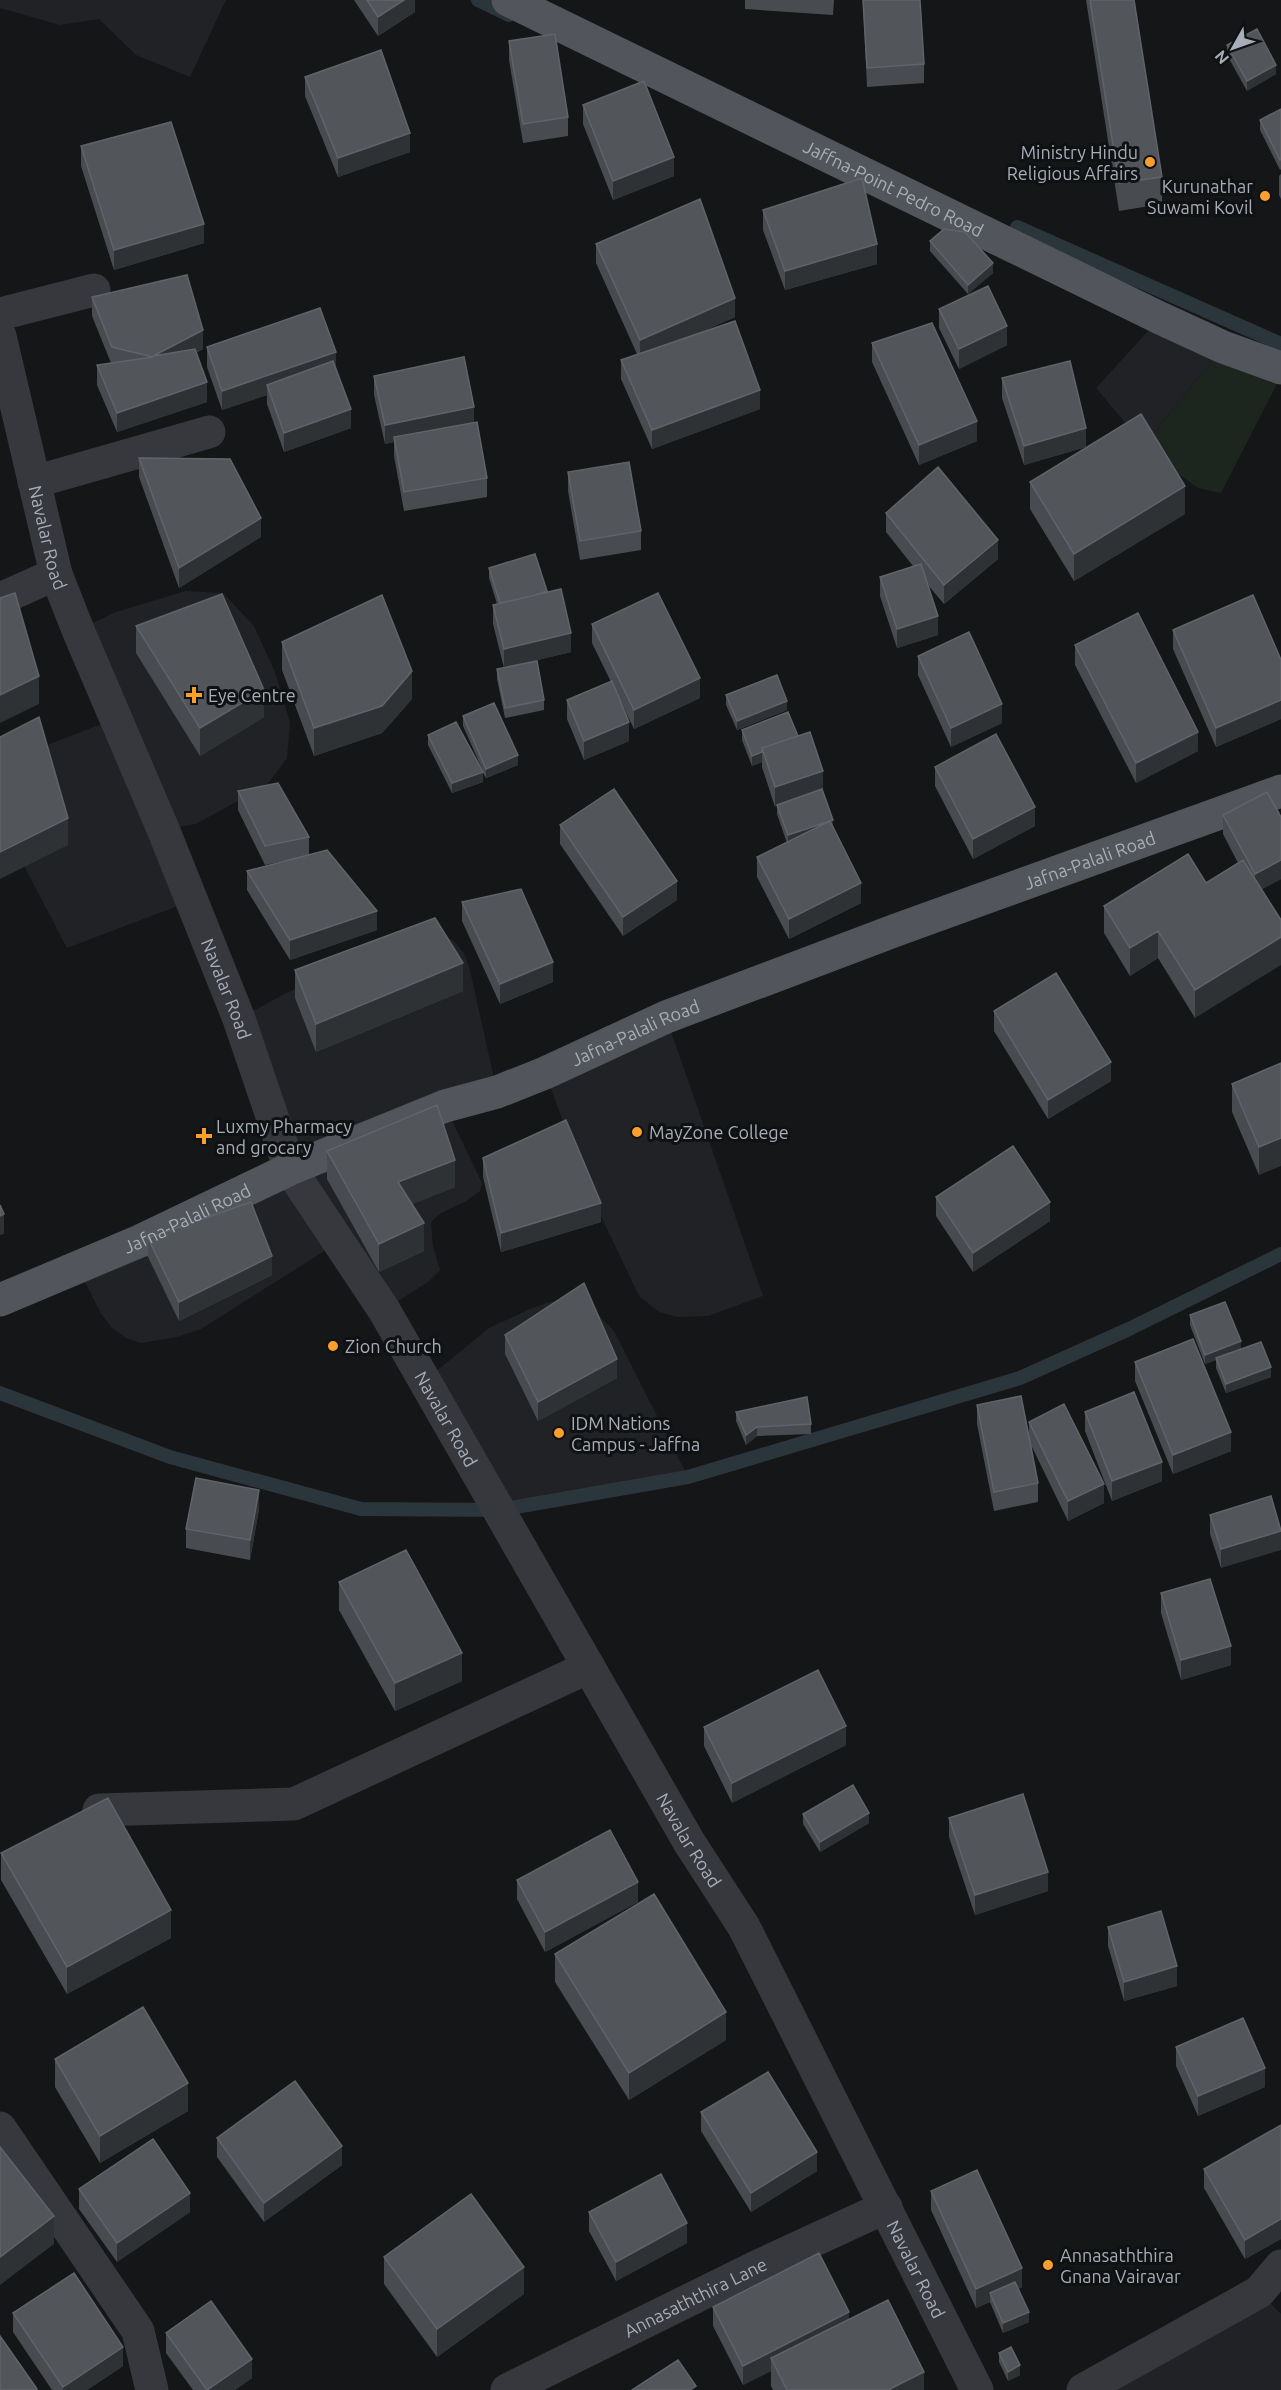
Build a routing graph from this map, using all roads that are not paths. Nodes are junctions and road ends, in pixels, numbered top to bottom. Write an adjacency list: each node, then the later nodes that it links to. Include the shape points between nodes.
1 (508, 0): 5 (main road, Jaffna-Point Pedro Road, via 1160,318)
2 (94, 290): 3 (street)
3 (0, 314)
4 (0, 336): 7 (street, Navalar Road)
5 (1281, 368)
6 (209, 432): 7 (street)
7 (34, 482): 8 (street, Navalar Road)
8 (56, 574): 9 (street); 11 (street, Navalar Road, via 239,1019)
9 (0, 599)
10 (1281, 791): 11 (main road, Jafna-Palali Road, via 666,1017 545,1073 497,1092 445,1106)
11 (290, 1169): 12 (main road, Jafna-Palali Road, via 140,1241); 13 (street, Navalar Road, via 384,1310)
12 (0, 1300)
13 (589, 1667): 14 (street, via 294,1803); 16 (street, Navalar Road, via 689,1842 744,1927)
14 (99, 1810)
15 (0, 2128): 18 (street, via 138,2331)
16 (886, 2207): 19 (street, Annasaththira Lane); 20 (street, Navalar Road)
17 (1281, 2266): 21 (street, via 1259,2292)
18 (152, 2390)
19 (507, 2390)
20 (977, 2390)
21 (1083, 2390)

